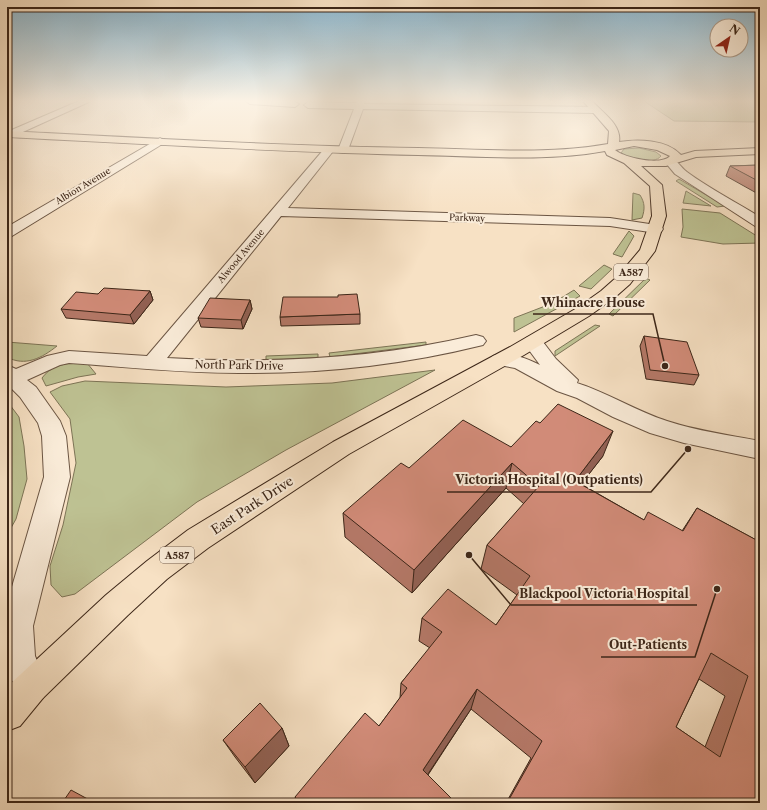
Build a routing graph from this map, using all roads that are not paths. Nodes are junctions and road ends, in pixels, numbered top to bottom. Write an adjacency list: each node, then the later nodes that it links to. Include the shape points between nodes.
1 (130, 139): 5 (main road)
2 (342, 139): 8 (street, Alwood Avenue)
3 (614, 139): 7 (main road)
4 (638, 139): 6 (main road)
5 (160, 140): 8 (main road); 18 (street, Albion Avenue)
6 (651, 145): 7 (main road, via 628,144); 10 (main road); 13 (main road, via 672,152 676,156)
7 (613, 147): 11 (main road); 12 (main road, via 610,150 612,153)
8 (336, 150): 11 (main road); 15 (street, Alwood Avenue)
9 (760, 151): 10 (main road)
10 (737, 152): 13 (main road, via 695,154)
11 (539, 153): 12 (main road, via 549,156)
12 (628, 161): 13 (main road, via 651,164); 14 (main road)
13 (671, 162): 14 (main road); 16 (street, via 690,180)
14 (656, 185): 17 (main road, A587, via 659,204)
15 (278, 212): 17 (street, Parkway, via 610,222); 22 (street, Alwood Avenue)
16 (760, 223)
17 (656, 229): 20 (main road, A587, via 647,251 624,280 583,312)
18 (7, 233)
19 (476, 341): 22 (street, North Park Drive, via 453,347 328,364 262,367)
20 (533, 342): 21 (main road, A587); 24 (street, via 560,374)
21 (500, 360): 24 (street, via 520,363 564,386); 26 (main road, East Park Drive / A587, via 366,433 198,539 117,605)
22 (153, 362): 23 (street, North Park Drive, via 69,357)
23 (10, 375): 26 (street, via 28,392 49,421 54,436 57,477 17,626 19,656)
24 (585, 393): 25 (street, via 621,412 658,427 684,435)
25 (760, 450)
26 (31, 686): 27 (main road, East Park Drive / A587)
27 (7, 713)

